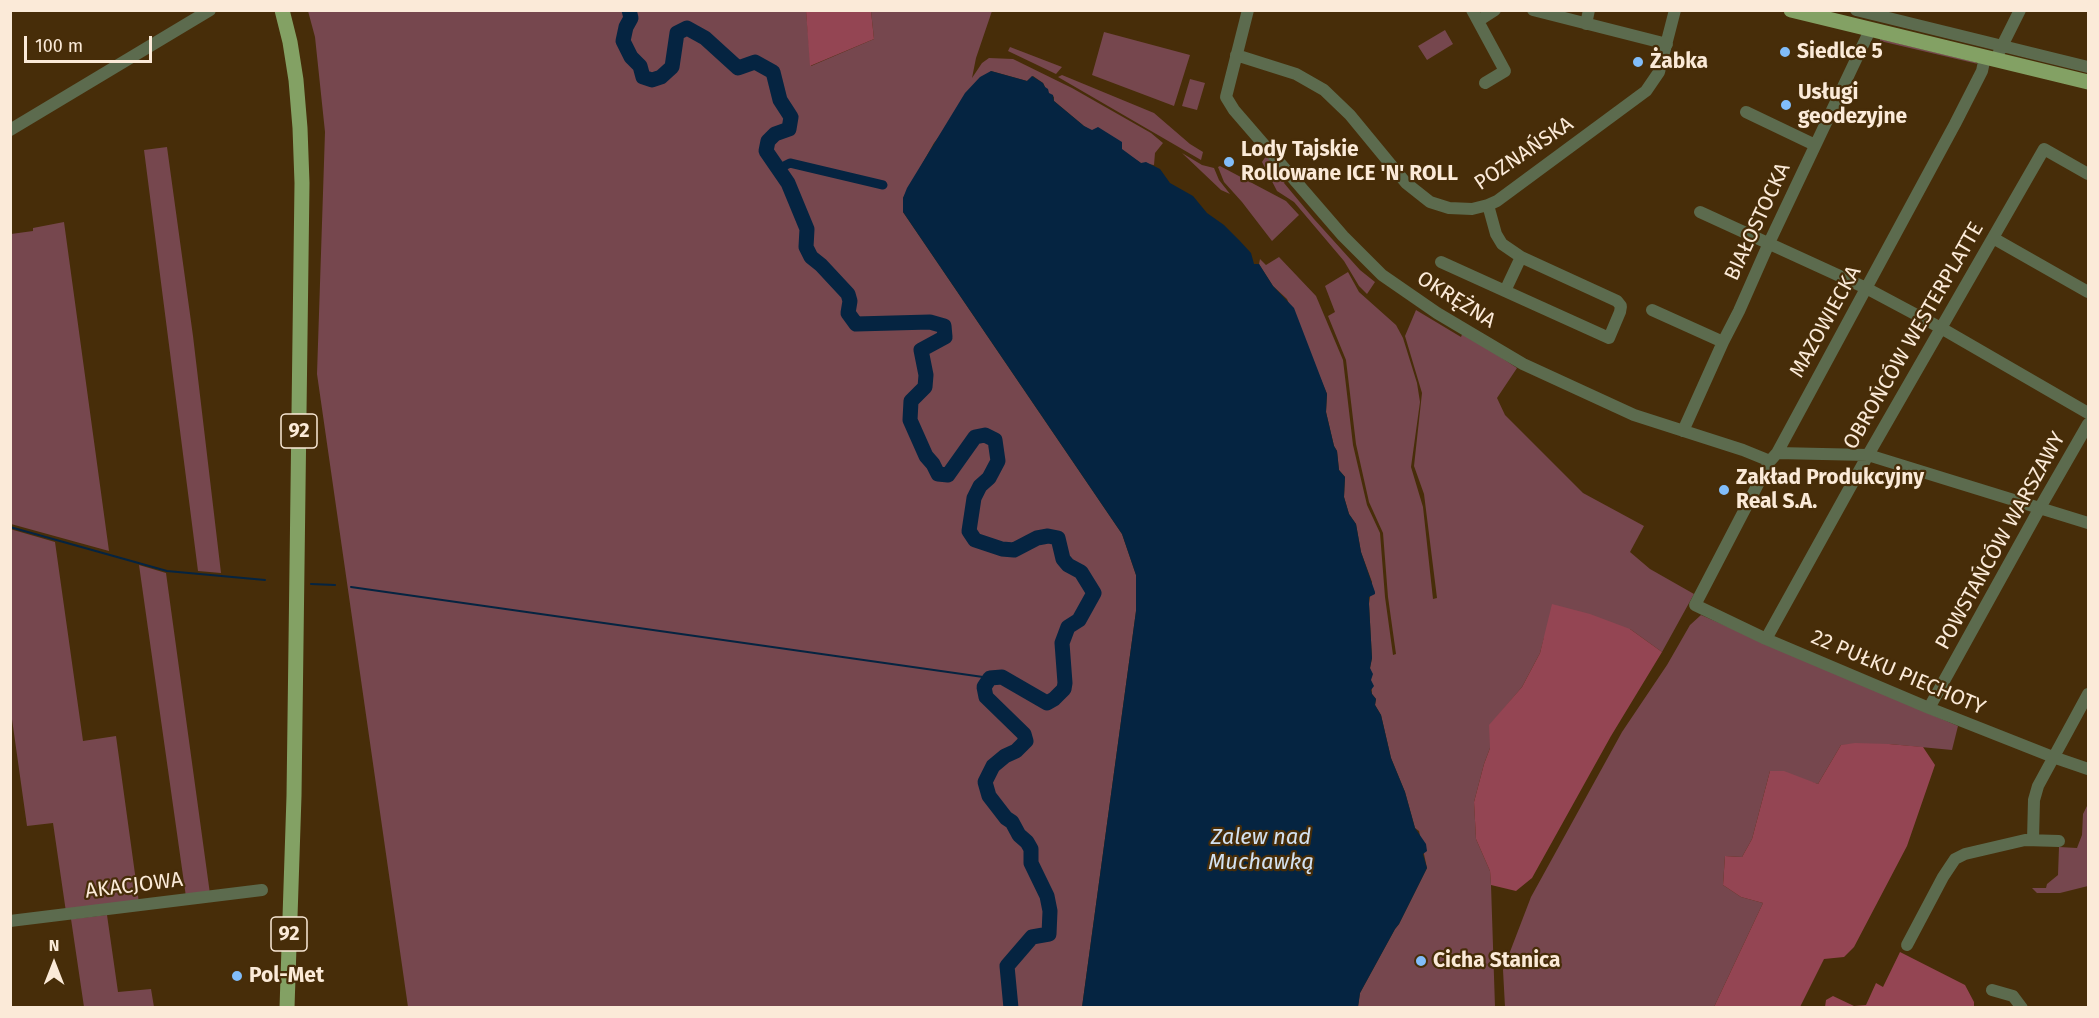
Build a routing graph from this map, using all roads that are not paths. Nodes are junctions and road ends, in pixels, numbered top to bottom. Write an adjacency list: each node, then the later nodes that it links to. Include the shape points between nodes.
1 (210, 10): 21 (street)
2 (282, 10): 55 (main road, 92, via 296,80 302,183 294,796)
3 (1248, 10): 16 (street, OKRĘŻNA)
4 (1495, 10): 11 (street)
5 (1533, 10): 13 (street)
6 (1589, 10): 13 (street)
7 (1675, 10): 14 (street, POZNAŃSKA)
8 (1791, 10): 12 (main road)
9 (1856, 10): 12 (street)
10 (2020, 10): 15 (street, MAZOWIECKA)
11 (1475, 16): 19 (street, via 1505,71)
12 (1878, 22): 15 (main road); 22 (street, BIAŁOSTOCKA)
13 (1586, 24): 14 (street)
14 (1667, 44): 24 (street, POZNAŃSKA, via 1659,72 1646,91)
15 (1995, 54): 17 (street); 18 (main road); 30 (street, MAZOWIECKA, via 1982,71)
16 (1236, 55): 24 (street, POZNAŃSKA, via 1296,74 1324,90 1406,183 1430,202 1460,209); 38 (street, OKRĘŻNA, via 1226,97 1233,109 1382,275 1523,364 1634,415)
17 (2088, 67)
18 (2088, 82)
19 (1485, 83)
20 (1746, 112): 22 (street)
21 (10, 130)
22 (1815, 145): 27 (street, BIAŁOSTOCKA)
23 (2088, 174): 26 (street, OBROŃCÓW WESTERPLATTE, via 2044,149)
24 (1488, 205): 28 (street, via 1502,244)
25 (1700, 212): 27 (street)
26 (1993, 238): 32 (street); 34 (street, OBROŃCÓW WESTERPLATTE)
27 (1769, 243): 30 (street); 35 (street, BIAŁOSTOCKA)
28 (1521, 257): 31 (street); 31 (street, via 1617,301 1620,312 1609,338)
29 (1440, 262): 31 (street)
30 (1866, 288): 34 (street); 40 (street, MAZOWIECKA)
31 (1505, 291)
32 (2088, 292)
33 (1653, 310): 35 (street)
34 (1941, 328): 36 (street); 39 (street, OBROŃCÓW WESTERPLATTE)
35 (1723, 342): 38 (street, BIAŁOSTOCKA)
36 (2088, 413)
37 (2088, 424): 41 (street, POWSTAŃCÓW WARSZAWY)
38 (1683, 431): 40 (street, OKRĘŻNA)
39 (1868, 455): 40 (street, OKRĘŻNA); 41 (street, OKRĘŻNA); 44 (street, OBROŃCÓW WESTERPLATTE)
40 (1773, 457): 43 (street, MAZOWIECKA)
41 (2039, 508): 42 (street, OKRĘŻNA); 46 (street, POWSTAŃCÓW WARSZAWY)
42 (2088, 523)
43 (1695, 605): 44 (street, 22 PUŁKU PIECHOTY)
44 (1766, 639): 46 (street, 22 PUŁKU PIECHOTY)
45 (2088, 694): 47 (street)
46 (1929, 708): 47 (street, 22 PUŁKU PIECHOTY)
47 (2053, 757): 48 (street, 22 PUŁKU PIECHOTY); 49 (street, via 2034,800)
48 (2088, 769)
49 (2033, 840): 50 (street); 53 (street, via 1982,849 1954,861)
50 (2059, 841)
51 (262, 890): 52 (street, AKACJOWA)
52 (10, 921)
53 (1907, 945)
54 (1992, 990): 56 (street, via 2013,996)
55 (287, 1008)
56 (2022, 1008)

